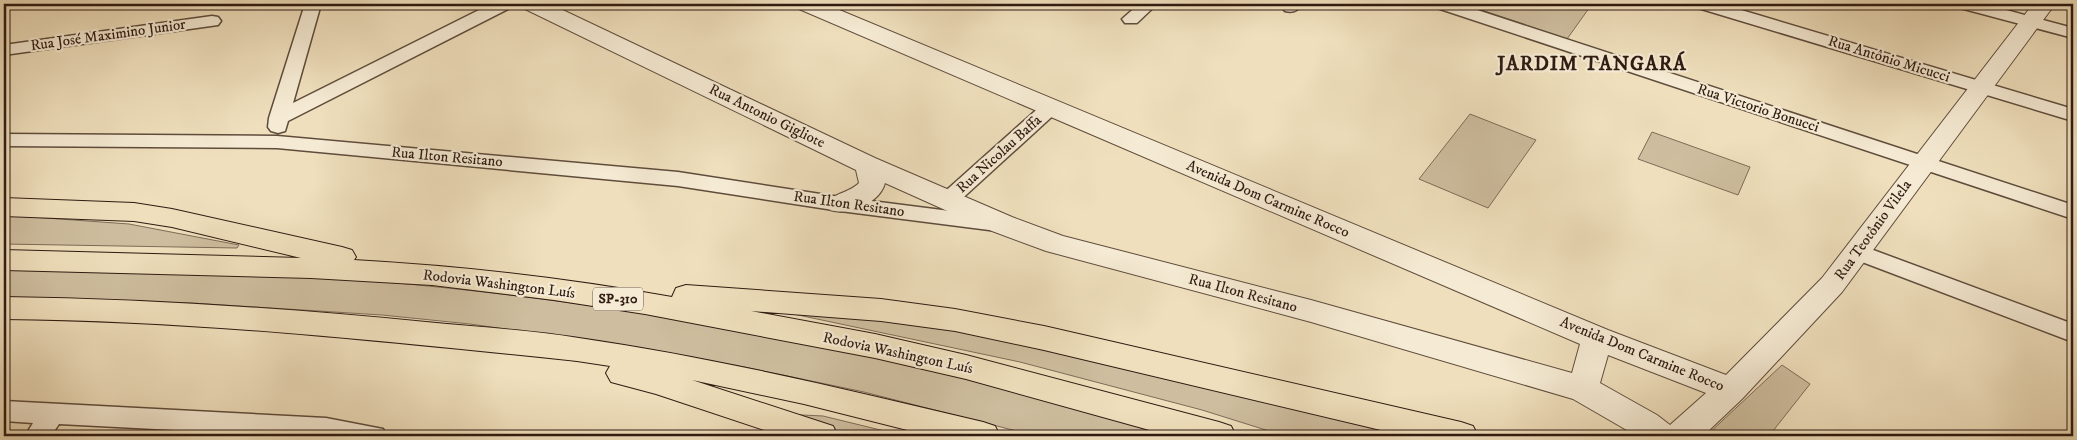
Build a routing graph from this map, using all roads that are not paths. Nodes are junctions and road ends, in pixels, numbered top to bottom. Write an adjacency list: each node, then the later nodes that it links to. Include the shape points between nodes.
1 (313, 4): 17 (street)
2 (504, 4): 17 (street)
3 (533, 4): 21 (street, Rua Antonio Gigliote)
4 (807, 4): 15 (street, Avenida Dom Carmine Rocco)
5 (1148, 4): 10 (street)
6 (1443, 4): 20 (street, Rua Victorio Bonucci)
7 (1704, 4): 14 (street, Rua Antônio Micucci)
8 (1966, 4): 9 (street)
9 (2037, 13): 12 (street); 14 (street, Rua Teotônio Vilela)
10 (1131, 19)
11 (212, 21): 13 (street, Rua José Maximino Junior)
12 (2073, 33)
13 (4, 50)
14 (1983, 88): 16 (street, Rua Antônio Micucci); 20 (street, Rua Teotônio Vilela)
15 (1050, 108): 22 (street, Rua Nicolau Baffa); 33 (street, Avenida Dom Carmine Rocco)
16 (2073, 115)
17 (279, 118): 19 (street)
18 (4, 140): 19 (street, Rua Ilton Resitano)
19 (277, 142): 23 (street, Rua Ilton Resitano, via 678,179)
20 (1923, 162): 25 (street, Rua Victorio Bonucci); 27 (street, Rua Teotônio Vilela)
21 (866, 164): 22 (street, Rua Antonio Gigliote); 23 (street, via 872,175 872,185 860,196)
22 (948, 200): 26 (street, Rua Antonio Gigliote)
23 (840, 204): 26 (street, Rua Ilton Resitano)
24 (4, 207): 29 (highway, via 163,216)
25 (2073, 212)
26 (1002, 224): 35 (street, Rua Ilton Resitano, via 1056,244 1311,311)
27 (1857, 252): 32 (street); 36 (street, Rua Teotônio Vilela, via 1832,285)
28 (4, 260): 29 (highway, Rodovia Washington Luís / SP-310)
29 (432, 275): 30 (highway, Rodovia Washington Luís / SP-310)
30 (554, 289): 44 (highway, Rodovia Washington Luís / SP-310, via 884,348); 45 (highway, via 871,309 955,320)
31 (4, 308): 34 (highway, via 96,309 300,321)
32 (2073, 333)
33 (1597, 338): 35 (street); 36 (street, Avenida Dom Carmine Rocco)
34 (466, 339): 42 (highway, via 650,380); 43 (highway, via 577,349 690,368 804,391)
35 (1583, 389): 46 (street, Rua Ilton Resitano)
36 (1732, 390): 47 (street, Rua Teotônio Vilela)
37 (4, 411): 38 (street)
38 (54, 412): 39 (street); 40 (street)
39 (324, 432): 41 (street)
40 (38, 436)
41 (374, 436)
42 (821, 436)
43 (983, 436)
44 (1219, 436)
45 (1460, 436)
46 (1660, 436)
47 (1681, 436)

